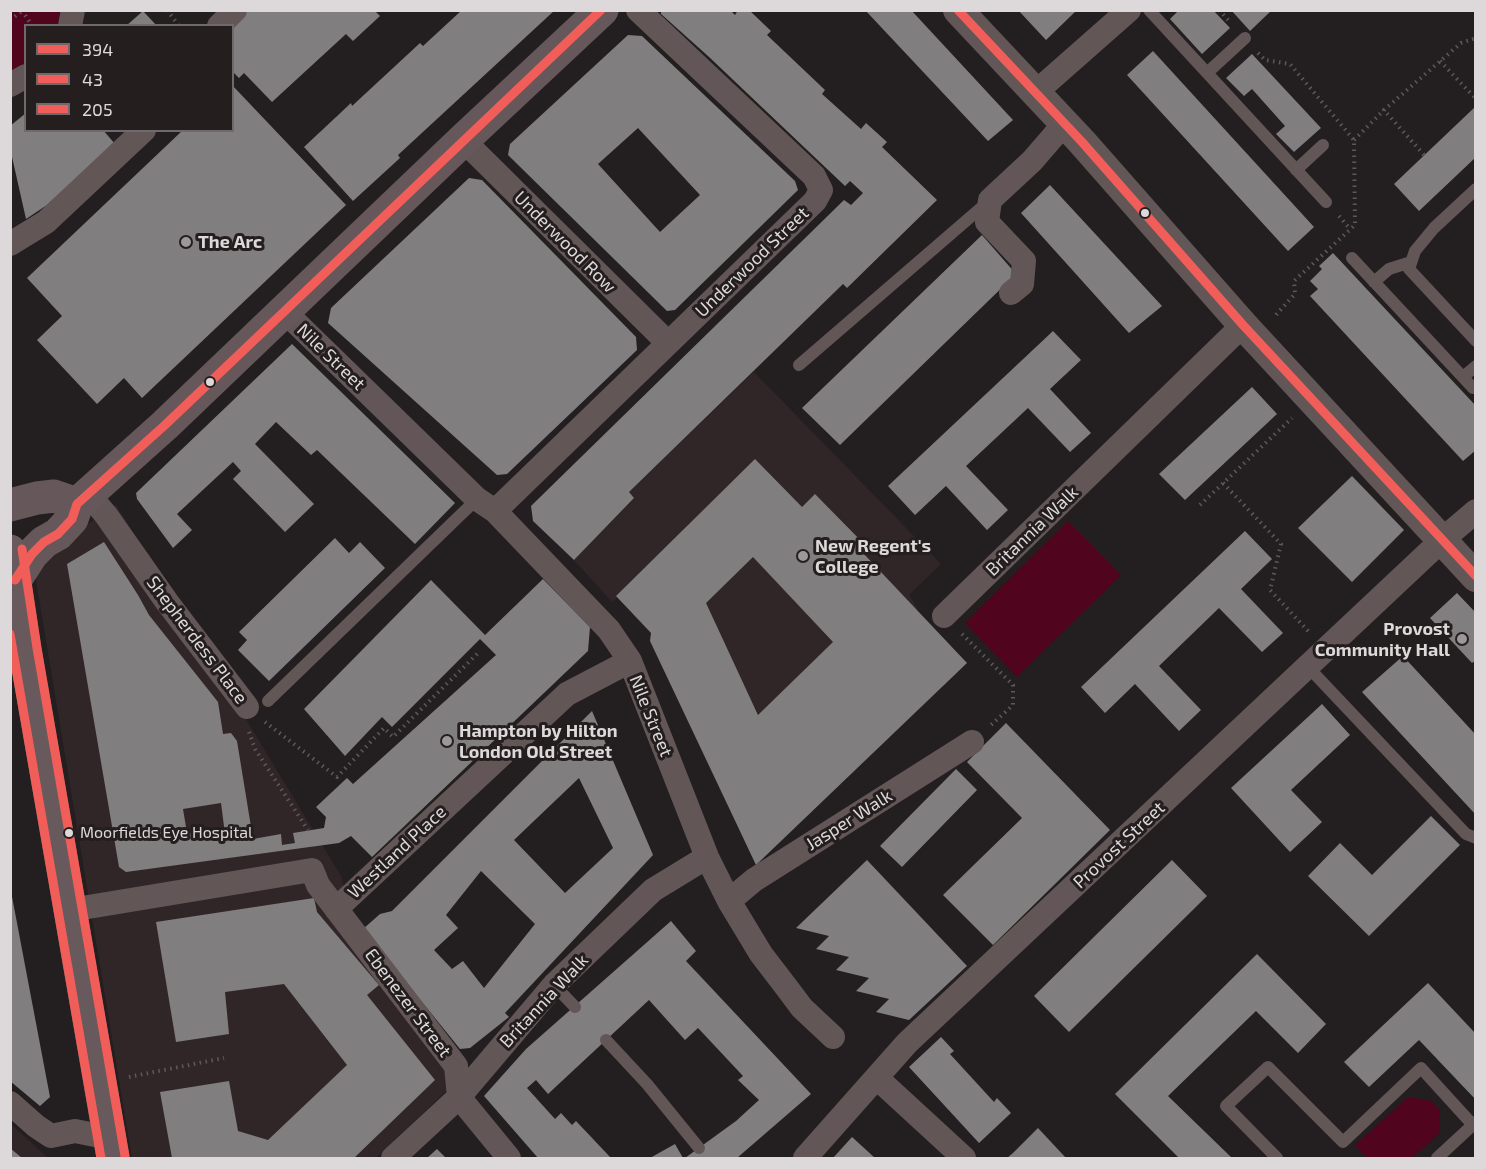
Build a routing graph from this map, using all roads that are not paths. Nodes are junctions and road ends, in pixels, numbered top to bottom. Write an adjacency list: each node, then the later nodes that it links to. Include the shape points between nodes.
1 (235, 10): 7 (street)
2 (602, 10): 15 (main road)
3 (638, 10): 29 (street, Underwood Street, via 814,176 821,190 816,201)
4 (958, 10): 12 (street)
5 (1129, 10): 12 (street)
6 (1149, 10): 9 (lane)
7 (221, 24)
8 (1245, 38): 9 (lane)
9 (1207, 73): 17 (lane)
10 (24, 77): 11 (street)
11 (10, 85)
12 (1036, 92): 13 (street)
13 (1064, 124): 19 (street); 27 (street)
14 (142, 132): 21 (street, via 45,222)
15 (463, 140): 26 (main road); 29 (street, Underwood Row)
16 (1323, 145): 17 (lane)
17 (1296, 170): 20 (lane)
18 (1476, 189): 23 (lane, via 1434,228)
19 (990, 200): 25 (street, via 987,222 1024,261 1022,284); 30 (lane)
20 (1326, 202)
21 (10, 244)
22 (1352, 258): 24 (lane)
23 (1411, 262): 24 (lane, via 1389,269); 28 (lane, via 1409,269)
24 (1374, 282): 32 (lane)
25 (1011, 293)
26 (284, 311): 34 (main road); 36 (street, Nile Street)
27 (1243, 325): 38 (street); 41 (street, Britannia Walk)
28 (1476, 342)
29 (668, 343): 36 (street, Underwood Street)
30 (799, 365)
31 (1476, 366): 32 (lane)
32 (1463, 377): 33 (lane)
33 (1473, 388)
34 (83, 500): 35 (main road, via 54,496); 39 (main road, via 58,534); 44 (street, Shepherdess Place, via 106,515 166,602)
35 (10, 505)
36 (486, 505): 42 (street, Nile Street, via 609,630); 44 (lane)
37 (1476, 510): 38 (street, Provost Street)
38 (1442, 540): 40 (street); 43 (street, Provost Street)
39 (12, 573): 50 (highway)
40 (1476, 577)
41 (944, 616)
42 (630, 661): 47 (street, Nile Street); 49 (street, Westland Place, via 567,694)
43 (1308, 667): 46 (lane, via 1466,834); 55 (street, Provost Street, via 907,1043)
44 (257, 704)
45 (972, 742): 48 (street, Jasper Walk, via 754,880)
46 (1476, 838)
47 (707, 857): 48 (street, Nile Street); 51 (street, Britannia Walk, via 653,890)
48 (729, 901): 53 (street, Nile Street, via 761,954 802,1008)
49 (336, 909): 50 (street, Westland Place, via 312,870); 56 (street, Ebenezer Street, via 456,1066)
50 (70, 910): 59 (highway)
51 (554, 985): 52 (lane); 56 (street, Britannia Walk)
52 (574, 1007)
53 (833, 1037)
54 (606, 1040): 60 (lane)
55 (877, 1078): 63 (street, Provost Street); 64 (street)
56 (459, 1097): 61 (street, Britannia Walk); 62 (street)
57 (10, 1103): 59 (street, via 51,1136 75,1131)
58 (1474, 1123): 65 (lane, via 1421,1068 1343,1142 1268,1067 1226,1106); 66 (lane)
59 (112, 1148)
60 (699, 1148)
61 (393, 1158)
62 (508, 1158)
63 (805, 1158)
64 (964, 1158)
65 (1277, 1158)
66 (1437, 1158)

